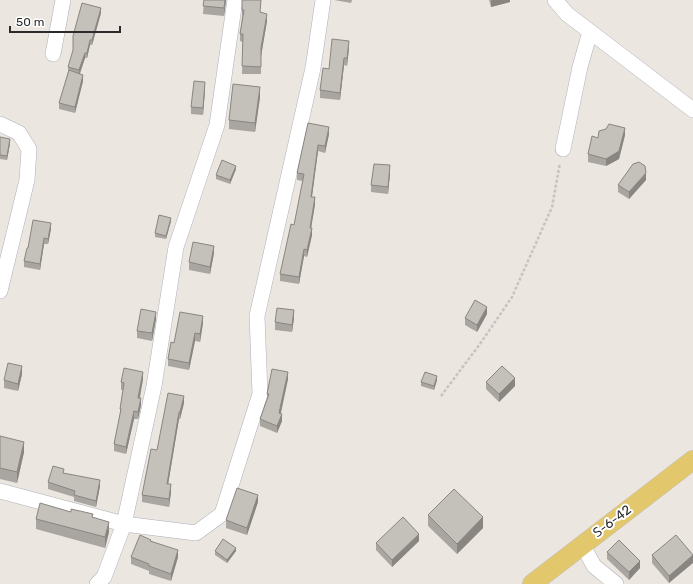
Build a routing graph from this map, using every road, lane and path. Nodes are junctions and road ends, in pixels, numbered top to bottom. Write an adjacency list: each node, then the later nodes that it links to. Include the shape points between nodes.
1 (63, 0): 6 (street)
2 (235, 0): 14 (street, via 218,125 176,247 154,386)
3 (322, 0): 14 (street, via 313,68 257,316 260,394 222,514 196,533)
4 (555, 0): 5 (street, via 567,14)
5 (590, 32): 7 (street); 9 (street)
6 (53, 54)
7 (693, 110)
8 (0, 124): 10 (street, via 19,133 29,150 27,180)
9 (563, 149): 11 (path, via 552,207 512,297)
10 (0, 291)
11 (441, 396)
12 (693, 460): 15 (main road, Տ-6-42 / Տ-6-42)
13 (0, 491): 14 (street)
14 (124, 524): 16 (street, via 104,577)
15 (582, 544): 17 (main road, Տ-6-42 / Տ-6-42); 18 (street, via 594,566)
16 (97, 584)
17 (532, 584)
18 (616, 584)

